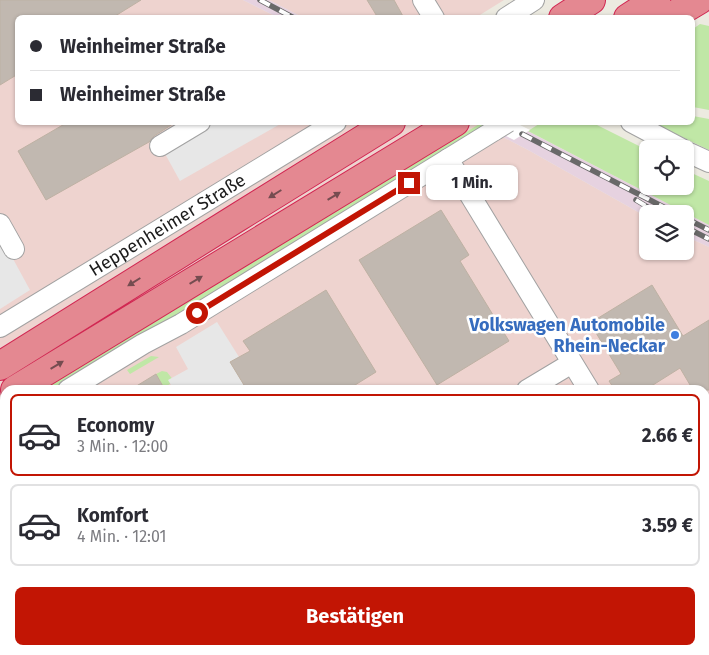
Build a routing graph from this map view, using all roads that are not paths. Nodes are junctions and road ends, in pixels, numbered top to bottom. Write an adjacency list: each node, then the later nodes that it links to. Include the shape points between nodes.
1 (423, 0): 6 (street)
2 (534, 0): 7 (street)
3 (699, 0): 4 (highway)
4 (666, 11): 5 (street); 8 (highway)
5 (709, 12)
6 (432, 15)
7 (511, 15)
8 (644, 15)
9 (195, 125): 16 (street)
10 (325, 125): 20 (street, Heppenheimer Straße)
11 (386, 125): 22 (highway, one-way to 22)
12 (450, 125): 23 (highway, one-way to 12)
13 (637, 125): 15 (street)
14 (502, 126): 17 (street)
15 (665, 140)
16 (160, 146)
17 (448, 159): 21 (street); 24 (street)
18 (0, 224): 19 (street)
19 (14, 249)
20 (0, 327)
21 (572, 363): 25 (street); 26 (street)
22 (0, 366)
23 (23, 385)
24 (76, 385)
25 (535, 385)
26 (586, 385)

